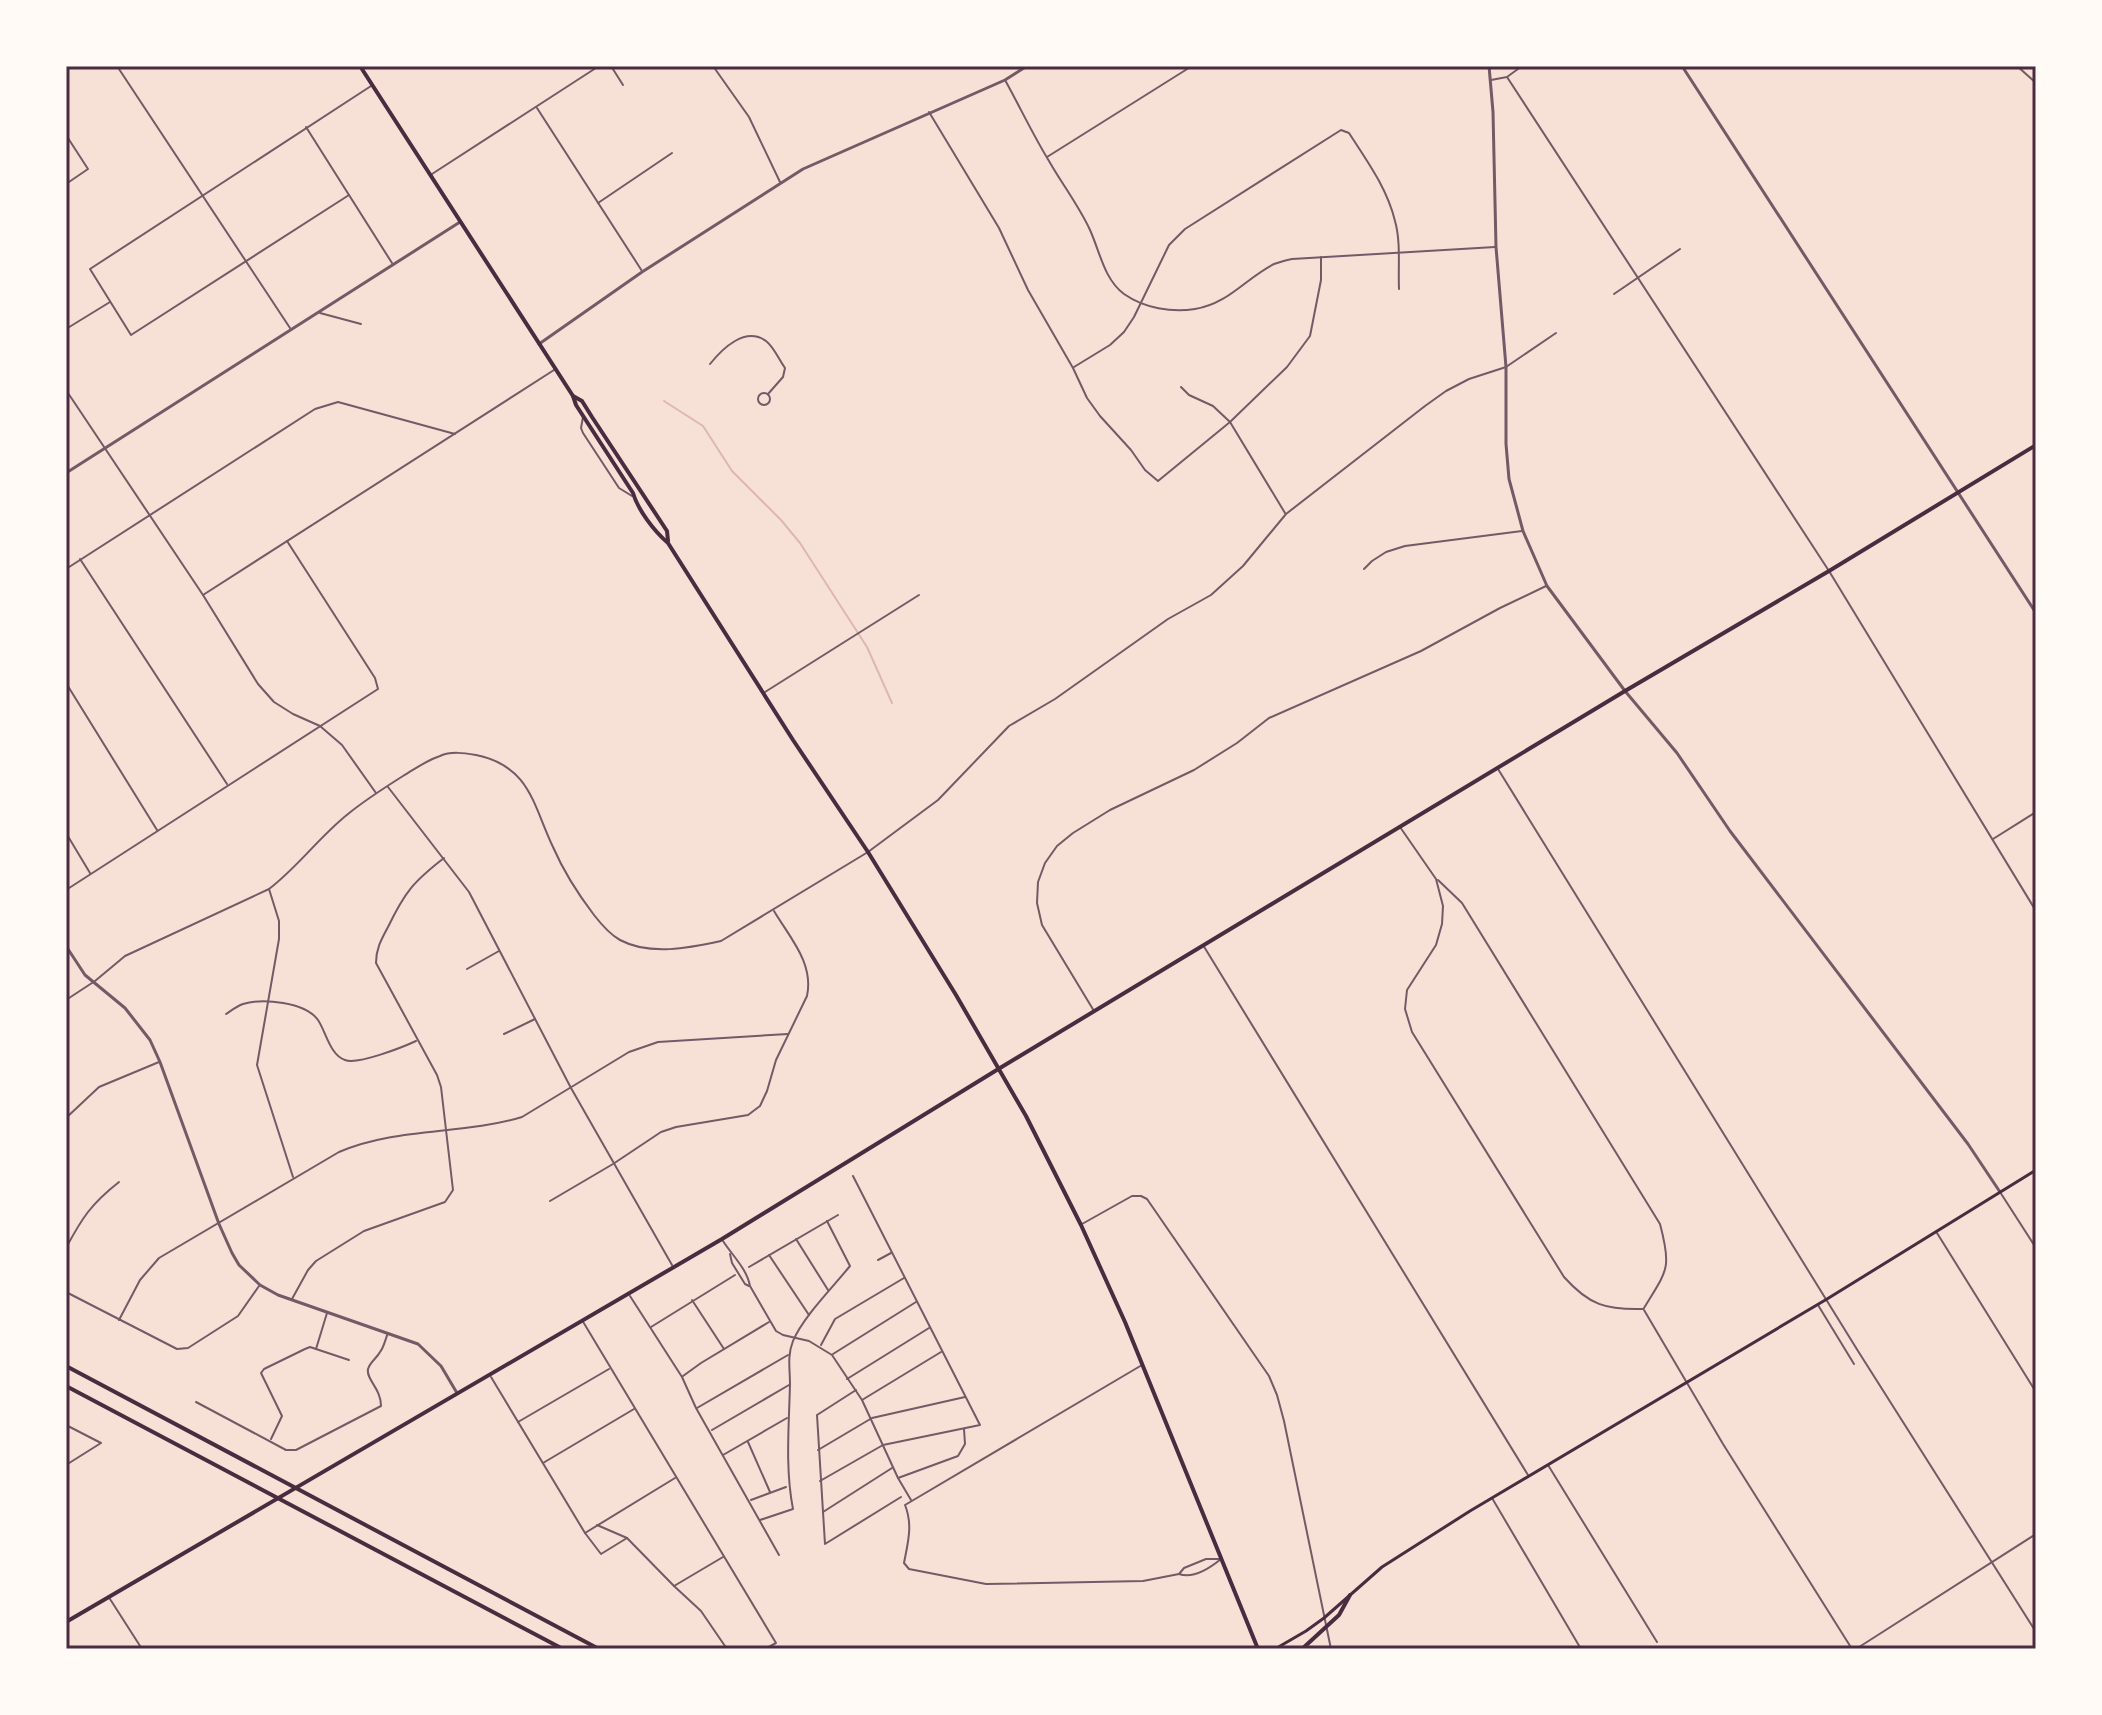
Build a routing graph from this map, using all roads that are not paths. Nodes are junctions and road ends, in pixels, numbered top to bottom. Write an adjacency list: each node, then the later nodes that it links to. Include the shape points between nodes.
1 (117, 66): 27 (street)
2 (360, 66): 16 (main road)
3 (599, 66): 18 (street)
4 (611, 66): 17 (street)
5 (713, 66): 25 (street, via 749,117)
6 (1027, 66): 13 (street)
7 (1192, 66): 23 (street)
8 (1489, 66): 14 (street)
9 (1522, 66): 12 (street)
10 (1682, 66): 63 (street)
11 (2017, 66): 15 (street)
12 (1507, 77): 14 (street); 38 (street)
13 (1005, 80): 19 (street); 23 (street)
14 (1490, 80): 31 (street)
15 (2036, 83)
16 (372, 85): 20 (street); 24 (main road)
17 (623, 85)
18 (536, 106): 24 (street); 29 (street)
19 (929, 112): 25 (street); 51 (street, via 999,228)
20 (306, 127): 27 (street); 28 (street)
21 (66, 135): 26 (street, via 88,169)
22 (672, 153): 29 (street)
23 (1047, 158): 42 (street, via 1090,229 1112,281)
24 (430, 175): 30 (main road)
25 (781, 183): 37 (street)
26 (66, 184)
27 (203, 194): 35 (street); 41 (street, via 90,269)
28 (349, 195): 35 (street); 36 (street)
29 (598, 203): 37 (street)
30 (460, 222): 36 (street); 48 (main road)
31 (1496, 247): 33 (street); 50 (street)
32 (1680, 249): 38 (street)
33 (1398, 253): 34 (street); 39 (street); 42 (street, via 1396,224 1384,191 1349,133 1341,130 1185,229 1169,245)
34 (1321, 257): 42 (street, via 1274,264 1225,299 1196,309 1168,310); 58 (street, via 1310,336 1287,367)
35 (248, 261): 41 (street, via 131,335); 46 (street)
36 (393, 264): 43 (street)
37 (642, 272): 48 (street)
38 (1639, 277): 40 (street); 73 (street)
39 (1399, 289)
40 (1614, 294)
41 (111, 301): 45 (street)
42 (1142, 302): 51 (street, via 1124,332)
43 (317, 312): 44 (street); 46 (street)
44 (361, 324)
45 (66, 329)
46 (291, 329): 61 (street)
47 (1556, 333): 50 (street)
48 (539, 344): 52 (main road)
49 (710, 364): 55 (street, via 740,339 760,338 785,368)
50 (1506, 367): 65 (street, via 1446,391); 67 (street, via 1509,479)
51 (1073, 368): 58 (street, via 1100,416 1158,481)
52 (555, 370): 56 (main road); 59 (street)
53 (1181, 387): 58 (street)
54 (66, 390): 61 (street)
55 (768, 394)
56 (573, 396): 57 (main road); 69 (main road, via 582,401 667,531)
57 (583, 416): 64 (main road); 64 (street, via 581,428 619,488)
58 (1230, 422): 65 (street)
59 (455, 434): 66 (street, via 338,402 315,409); 68 (street)
60 (2036, 445): 63 (main road)
61 (105, 448): 62 (street); 66 (street)
62 (66, 473)
63 (1958, 492): 73 (main road); 77 (street)
64 (633, 496): 69 (main road)
65 (1286, 514): 91 (street, via 1211,595 1009,726 938,800)
66 (151, 515): 70 (street); 75 (street)
67 (1523, 531): 72 (street, via 1405,546 1386,552); 74 (street)
68 (287, 541): 75 (street); 81 (street, via 378,689)
69 (668, 543): 80 (main road)
70 (80, 559): 71 (street); 83 (street)
71 (66, 569)
72 (1364, 569)
73 (1829, 571): 79 (main road); 90 (street)
74 (1547, 586): 79 (street); 106 (street, via 1421,651 1269,718 1194,770 1110,810 1057,846 1038,882 1037,903 1042,925)
75 (203, 595): 81 (street, via 274,702)
76 (919, 595): 80 (street)
77 (2036, 613)
78 (66, 683): 88 (street)
79 (1625, 691): 82 (main road); 122 (street, via 1677,753)
80 (764, 693): 91 (main road)
81 (320, 726): 83 (street); 85 (street, via 342,745)
82 (1498, 768): 87 (main road); 147 (street)
83 (228, 785): 88 (street)
84 (387, 786): 85 (street); 92 (street); 97 (street, via 442,755 463,752 512,771 527,787 585,904 603,927 633,945 655,950 721,941)
85 (377, 794): 95 (street, via 347,815)
86 (2036, 812): 90 (street)
87 (1400, 827): 94 (street); 99 (main road)
88 (157, 831): 93 (street)
89 (66, 833): 93 (street)
90 (1991, 840): 98 (street)
91 (868, 852): 97 (street); 113 (main road)
92 (444, 858): 101 (street); 111 (street, via 403,895 376,951 376,963)
93 (91, 874): 96 (street)
94 (1436, 879): 152 (street, via 1462,903 1660,1224 1668,1265); 152 (street, via 1442,924 1436,945 1407,990 1405,1009 1412,1032 1564,1277 1600,1305)
95 (269, 889): 103 (street, via 125,956); 105 (street, via 279,939)
96 (66, 890)
97 (773, 910): 110 (street, via 809,977 807,996)
98 (2036, 911)
99 (1203, 945): 106 (main road); 204 (street)
100 (66, 946): 103 (street)
101 (500, 950): 102 (street); 108 (street)
102 (467, 969)
103 (95, 981): 104 (street); 112 (street, via 125,1008)
104 (66, 1000)
105 (269, 1003): 107 (street, via 239,1005); 111 (street, via 309,1011 343,1060 353,1062); 120 (street, via 257,1065)
106 (1094, 1011): 113 (main road)
107 (226, 1014)
108 (536, 1018): 109 (street); 114 (street)
109 (504, 1034)
110 (788, 1034): 114 (street, via 658,1042 629,1052); 117 (street, via 760,1106 748,1115 661,1132)
111 (417, 1041): 116 (street, via 441,1087)
112 (160, 1062): 115 (street, via 99,1087); 126 (street)
113 (1000, 1068): 127 (main road); 129 (main road)
114 (571, 1088): 116 (street, via 522,1117); 117 (street)
115 (66, 1118)
116 (445, 1130): 120 (street, via 359,1144); 148 (street, via 453,1190 445,1202 364,1231 316,1261)
117 (613, 1164): 123 (street); 137 (street)
118 (2036, 1170): 122 (main road)
119 (853, 1176): 134 (street)
120 (294, 1179): 126 (street)
121 (119, 1182): 131 (street, via 82,1217)
122 (2000, 1192): 128 (main road); 132 (street)
123 (550, 1201)
124 (838, 1215): 125 (street)
125 (827, 1221): 130 (street); 144 (street, via 850,1266)
126 (219, 1224): 142 (street, via 239,1265); 157 (street, via 159,1258 140,1280)
127 (1081, 1225): 172 (main road); 228 (street, via 1132,1196 1147,1199 1269,1376 1282,1414)
128 (1936, 1231): 147 (main road); 182 (street)
129 (722, 1239): 133 (street); 137 (main road)
130 (796, 1239): 135 (street); 144 (street)
131 (66, 1248)
132 (2036, 1248)
133 (730, 1252): 139 (street); 140 (street)
134 (892, 1253): 136 (street); 141 (street)
135 (769, 1255): 138 (street); 155 (street)
136 (878, 1260)
137 (673, 1266): 146 (main road)
138 (749, 1267)
139 (744, 1270): 140 (street); 143 (street)
140 (737, 1274): 143 (street); 149 (street)
141 (905, 1277): 150 (street); 164 (street, via 835,1319)
142 (260, 1285): 148 (street); 157 (street, via 238,1316 188,1348 177,1349)
143 (750, 1286): 158 (street)
144 (829, 1291): 155 (street)
145 (66, 1292): 157 (street)
146 (628, 1292): 156 (main road); 160 (street)
147 (1827, 1299): 151 (main road); 154 (street)
148 (291, 1300): 153 (street)
149 (692, 1300): 160 (street); 166 (street)
150 (917, 1302): 161 (street); 169 (street)
151 (1818, 1305): 159 (street); 178 (main road)
152 (1643, 1309): 178 (street)
153 (327, 1312): 162 (street); 165 (street)
154 (1837, 1315): 159 (street); 223 (street)
155 (810, 1316): 163 (street)
156 (582, 1319): 174 (street); 175 (main road)
157 (119, 1320)
158 (770, 1321): 163 (street, via 779,1333); 166 (street)
159 (1828, 1321): 171 (street)
160 (650, 1327): 176 (street)
161 (930, 1327): 167 (street); 177 (street)
162 (388, 1332): 183 (street, via 418,1344 441,1366); 195 (street, via 368,1368 380,1396 379,1408 296,1450)
163 (795, 1338): 164 (street); 168 (street)
164 (820, 1346): 169 (street)
165 (316, 1349): 170 (street); 195 (street, via 308,1347 262,1371 282,1416)
166 (724, 1350): 176 (street)
167 (942, 1352): 184 (street); 185 (street)
168 (789, 1354): 179 (street); 188 (street)
169 (832, 1355): 177 (street)
170 (349, 1360)
171 (1854, 1364)
172 (1143, 1365): 213 (street); 222 (main road)
173 (66, 1366): 235 (main road)
174 (610, 1369): 187 (street); 191 (street)
175 (489, 1374): 183 (main road); 191 (street)
176 (682, 1377): 188 (street)
177 (847, 1379): 181 (street)
178 (1686, 1382): 201 (main road); 243 (street)
179 (790, 1384): 189 (street); 194 (street)
180 (66, 1386): 234 (main road)
181 (856, 1390): 185 (street); 198 (street, via 817,1415)
182 (2036, 1392)
183 (457, 1393): 227 (main road)
184 (966, 1397): 190 (street); 193 (street, via 980,1425)
185 (862, 1400): 190 (street)
186 (196, 1402): 195 (street)
187 (635, 1408): 200 (street); 205 (street)
188 (696, 1408): 194 (street)
189 (788, 1417): 196 (street); 208 (street)
190 (872, 1418): 197 (street); 198 (street)
191 (518, 1423): 200 (street)
192 (66, 1425): 202 (street, via 101,1443)
193 (963, 1428): 197 (street); 206 (street, via 965,1444 958,1456)
194 (710, 1431): 199 (street)
195 (270, 1441)
196 (747, 1441): 199 (street); 209 (street)
197 (883, 1445): 203 (street); 207 (street)
198 (818, 1450): 207 (street)
199 (723, 1455): 212 (street)
200 (543, 1463): 217 (street)
201 (1548, 1464): 204 (main road); 232 (street)
202 (66, 1465)
203 (893, 1467): 206 (street); 214 (street)
204 (1529, 1476): 211 (main road)
205 (676, 1478): 216 (street); 221 (street)
206 (898, 1478): 213 (street)
207 (820, 1481): 214 (street)
208 (788, 1486): 209 (street); 215 (street, via 793,1509)
209 (770, 1492): 212 (street)
210 (901, 1497): 214 (street, via 825,1544)
211 (1492, 1498): 226 (main road, via 1382,1567); 242 (street)
212 (749, 1500): 215 (street)
213 (912, 1501): 224 (street, via 905,1505 910,1530 904,1563 909,1569 986,1584 1143,1581)
214 (823, 1512)
215 (760, 1520): 220 (street)
216 (597, 1525): 217 (street); 219 (street)
217 (585, 1533): 219 (street, via 601,1554)
218 (2036, 1534): 223 (street)
219 (627, 1538): 225 (street)
220 (779, 1555)
221 (724, 1557): 225 (street); 237 (street, via 776,1643)
222 (1221, 1559): 224 (street, via 1206,1559); 224 (street, via 1187,1576); 238 (main road)
223 (1992, 1562): 231 (street); 243 (street)
224 (1179, 1574)
225 (674, 1586): 236 (street, via 701,1611)
226 (1350, 1595): 228 (main road); 230 (main road)
227 (109, 1598): 229 (main road); 233 (street)
228 (1324, 1618): 230 (street); 239 (main road)
229 (66, 1622)
230 (1326, 1628): 240 (main road); 241 (street)
231 (2036, 1632)
232 (1657, 1642)
233 (142, 1649)
234 (563, 1649)
235 (599, 1649)
236 (727, 1649)
237 (765, 1649)
238 (1258, 1649)
239 (1275, 1649)
240 (1302, 1649)
241 (1331, 1649)
242 (1581, 1649)
243 (1854, 1649)

